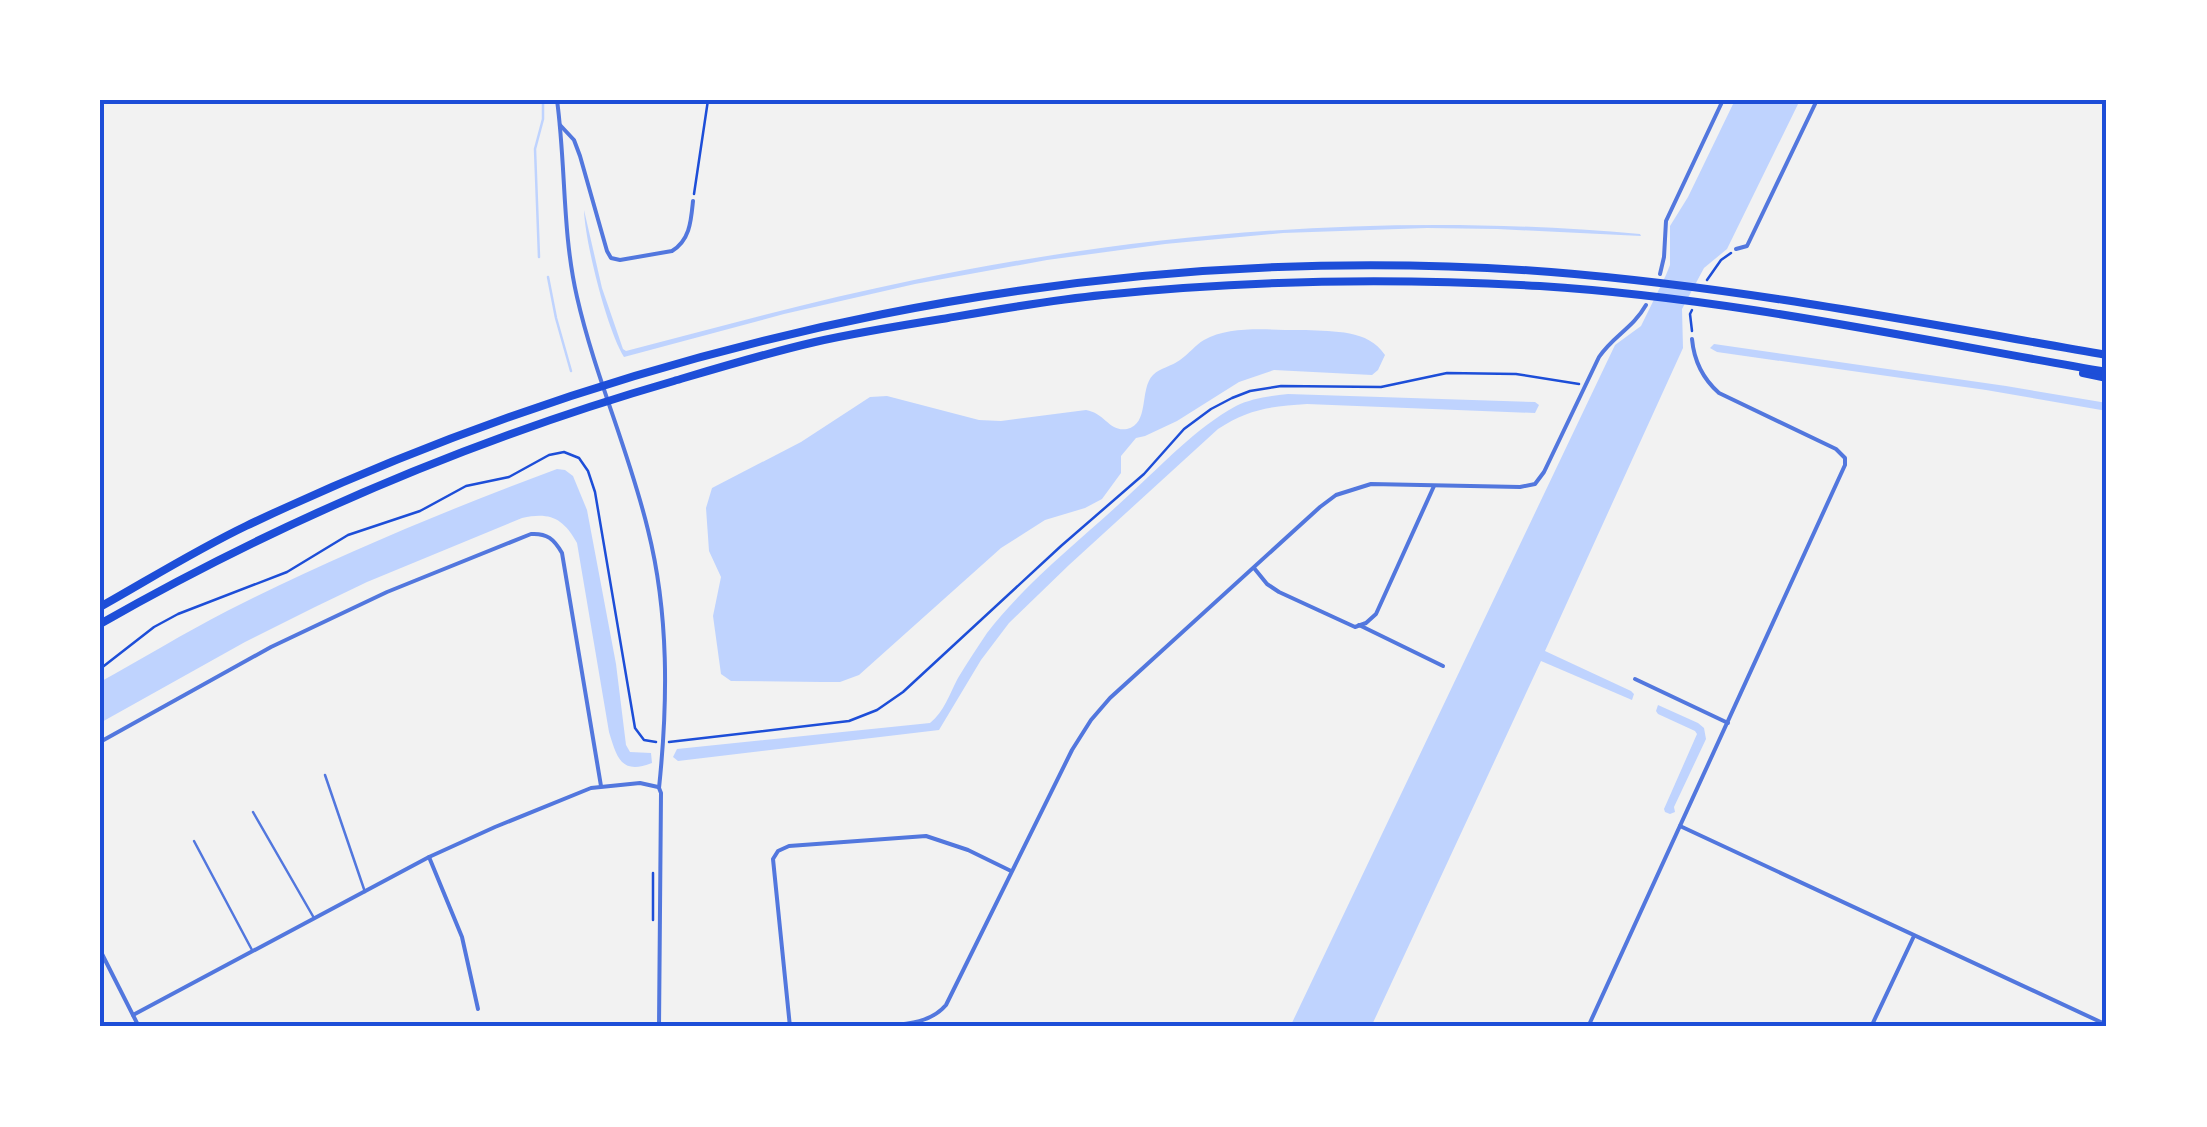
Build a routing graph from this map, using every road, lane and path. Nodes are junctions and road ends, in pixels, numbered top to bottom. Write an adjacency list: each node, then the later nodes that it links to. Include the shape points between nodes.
1 (557, 100): 5 (street)
2 (708, 100): 6 (path)
3 (1723, 100): 9 (street, via 1666,222)
4 (1816, 100): 7 (street, via 1748,246)
5 (560, 125): 6 (street, via 574,140 611,258 678,248); 25 (street, via 568,254 659,585)
6 (693, 200)
7 (1736, 250): 8 (path)
8 (1711, 271)
9 (1660, 274)
10 (1646, 305): 15 (street, via 1604,349)
11 (1690, 314): 12 (path)
12 (1692, 339): 23 (street, via 1696,362 1718,392 1836,449 1846,460)
13 (2107, 354): 18 (highway, via 1720,290 1548,272 1207,271 1002,294 820,327 583,391 460,434 242,528)
14 (2107, 375): 19 (highway, via 1713,304 1543,286 1310,283 1102,295 817,341 585,407 308,516)
15 (1585, 386): 16 (street, via 1535,484); 25 (path, via 1538,376 1447,372 1380,387 1281,386 1232,398 1192,422 1122,494 877,710 849,721)
16 (1434, 486): 17 (street, via 1371,484 1336,496); 20 (street, via 1376,614)
17 (1254, 568): 20 (street, via 1278,592); 33 (street, via 1091,720)
18 (100, 607)
19 (100, 624)
20 (1359, 626): 21 (street)
21 (1443, 666)
22 (1635, 679): 23 (street)
23 (1728, 723): 30 (street)
24 (100, 742): 27 (street, via 288,639 538,534 562,552)
25 (663, 742): 28 (street)
26 (325, 775): 34 (lane)
27 (601, 786): 28 (street, via 640,782); 32 (street)
28 (658, 788): 44 (street)
29 (253, 812): 35 (lane)
30 (1680, 826): 36 (street); 47 (street)
31 (194, 840): 38 (lane)
32 (429, 857): 34 (street); 39 (street, via 462,938)
33 (1012, 872): 42 (street, via 946,1005 937,1016); 45 (street, via 926,836 778,850 773,859)
34 (364, 892): 35 (street)
35 (315, 919): 38 (street)
36 (1914, 936): 41 (street); 48 (street)
37 (100, 951): 40 (street)
38 (252, 952): 40 (street)
39 (478, 1010)
40 (132, 1015): 43 (street)
41 (2107, 1024)
42 (902, 1026): 46 (street)
43 (138, 1027)
44 (659, 1027)
45 (790, 1027)
46 (873, 1027)
47 (1588, 1027)
48 (1871, 1027)

